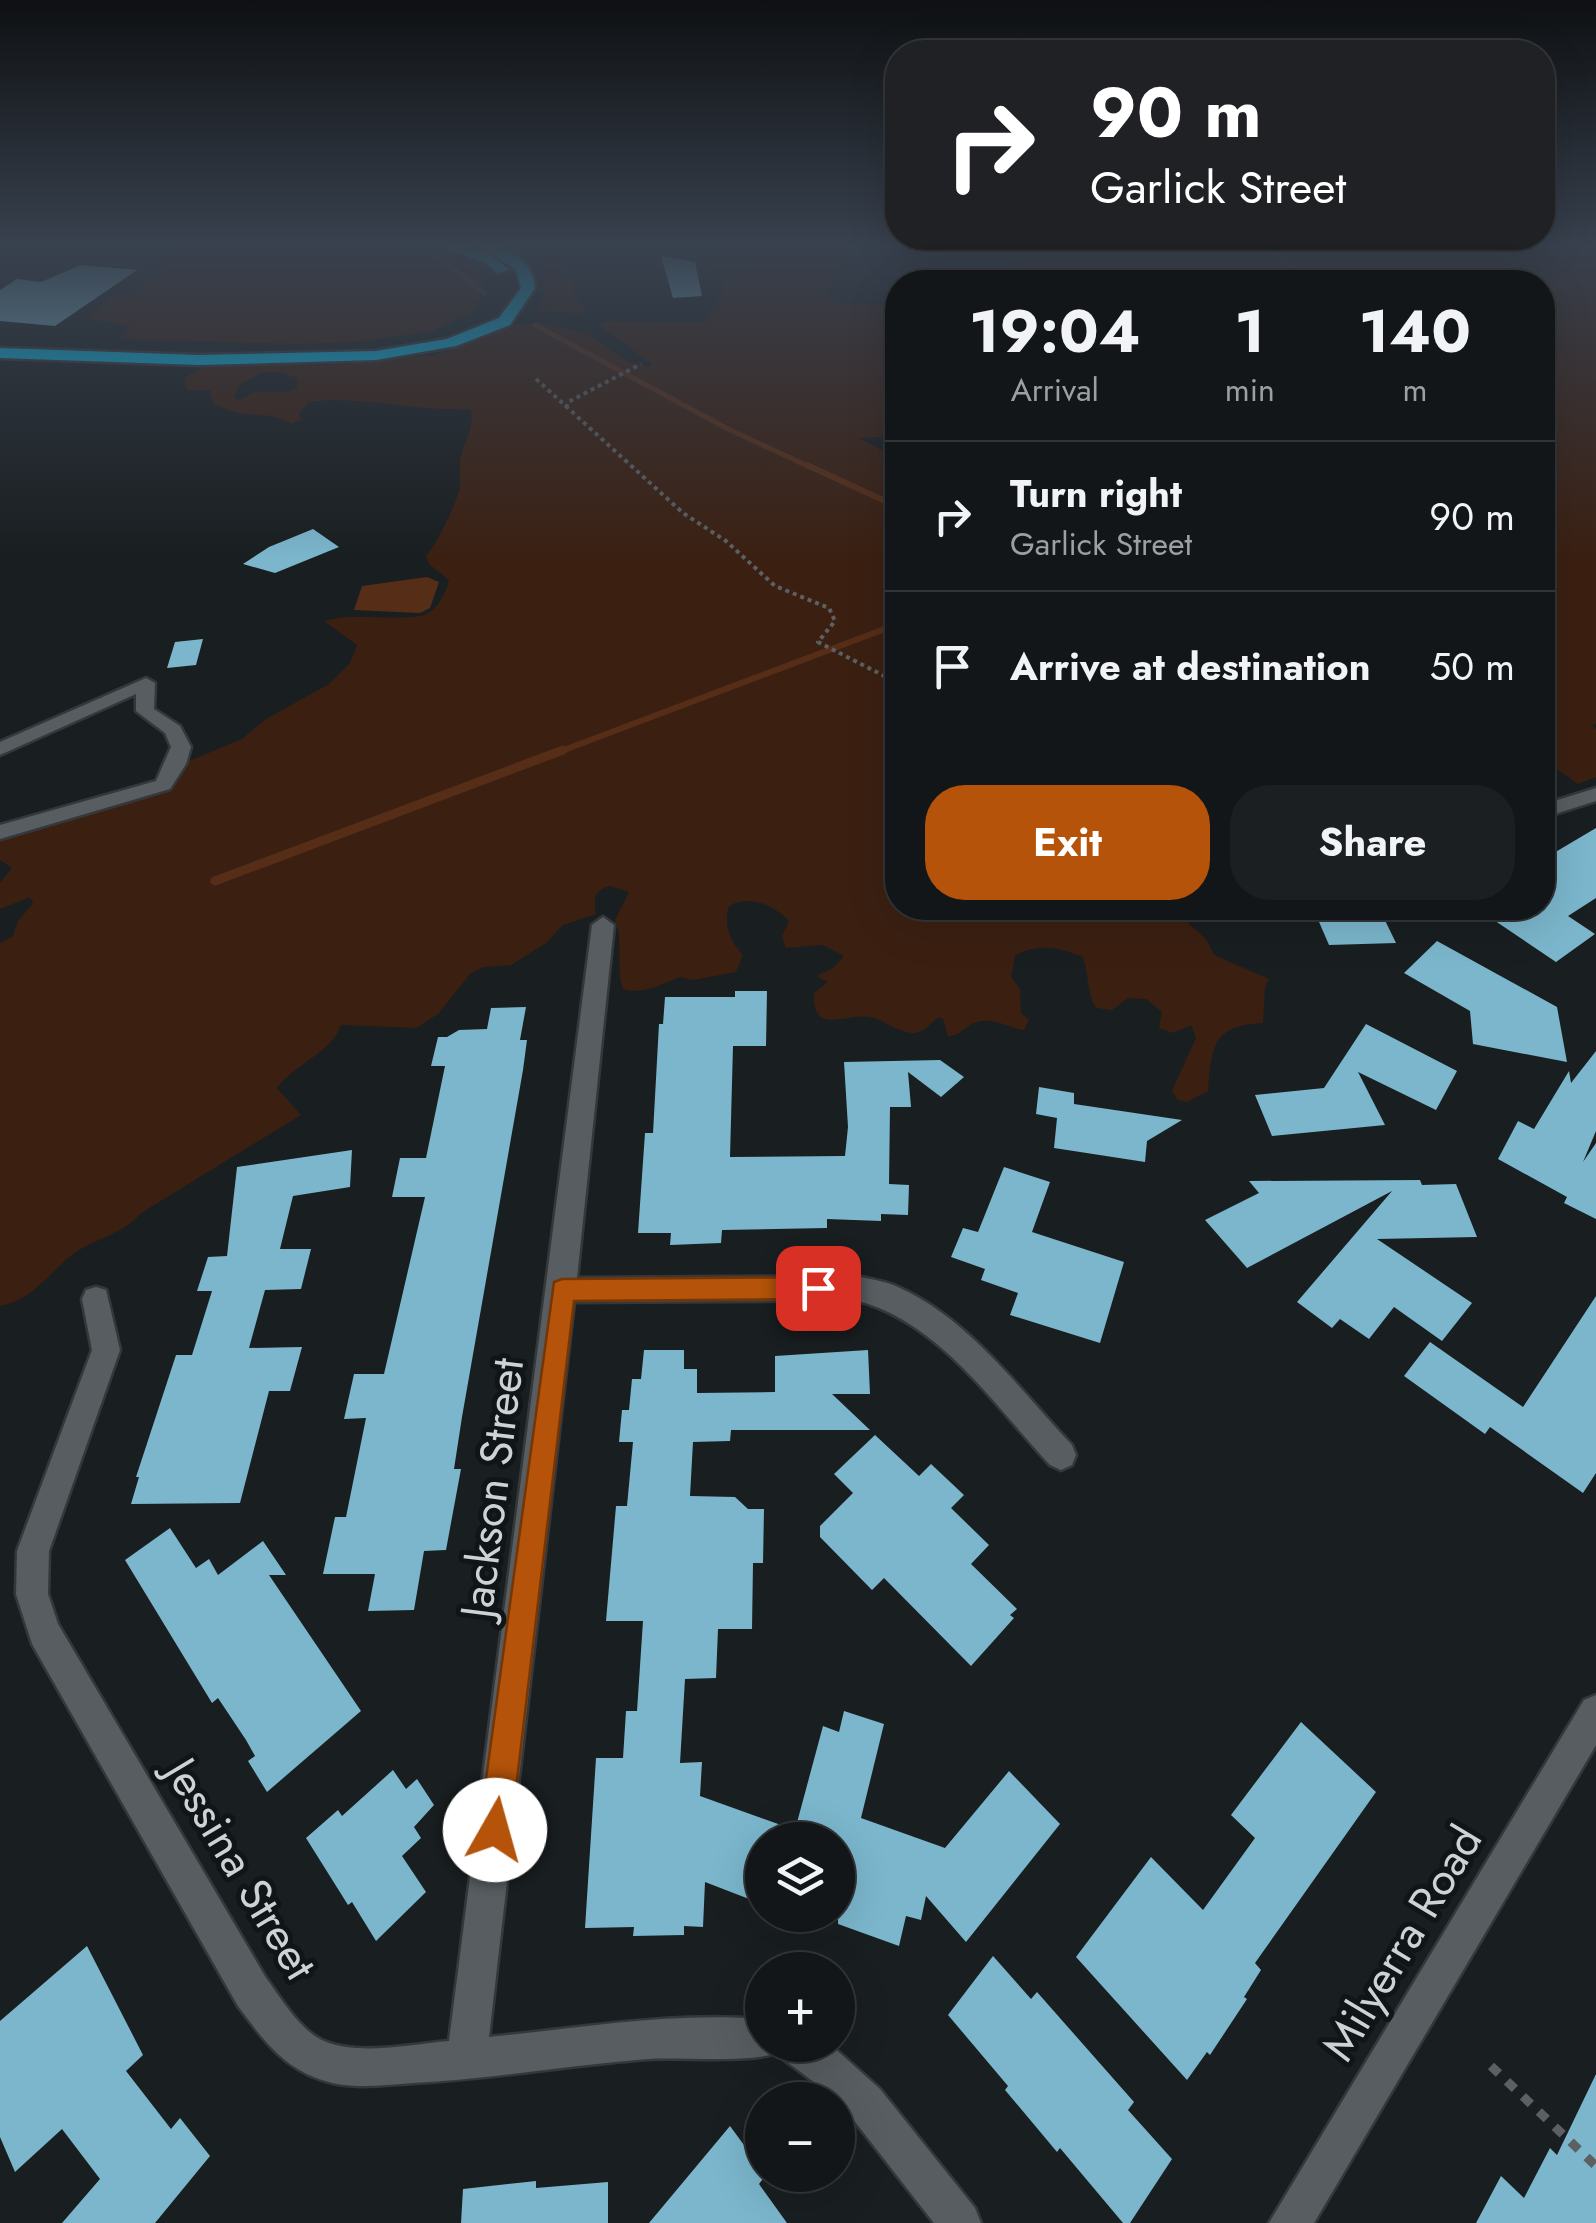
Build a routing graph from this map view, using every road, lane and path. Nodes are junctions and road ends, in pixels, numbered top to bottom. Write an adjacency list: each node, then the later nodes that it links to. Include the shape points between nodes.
1 (21, 351): 4 (highway)
2 (265, 351): 4 (highway)
3 (413, 351): 4 (highway, via 331,360)
4 (94, 354)
5 (641, 364): 7 (path)
6 (536, 379): 7 (path)
7 (566, 409): 8 (path, via 775,586 829,608 835,621 818,642)
8 (885, 676)
9 (0, 749): 12 (street, via 146,683 145,710 173,730 181,748 163,785)
10 (1596, 794): 11 (street)
11 (1555, 808)
12 (0, 832)
13 (603, 926): 14 (street, Jackson Street)
14 (562, 1290): 16 (street, via 855,1288 892,1296 956,1344); 19 (street, Jackson Street)
15 (96, 1299): 19 (street, Jessina Street, via 106,1350 33,1551 32,1594 44,1632 252,1992 294,2046 323,2061)
16 (1060, 1455)
17 (1596, 1712): 24 (street, Milyerra Road)
18 (745, 2037): 19 (street, Jessina Street, via 720,2034)
19 (466, 2060)
20 (824, 2062): 23 (street)
21 (1491, 2066): 22 (path)
22 (1596, 2166)
23 (960, 2223)
24 (1290, 2223)

